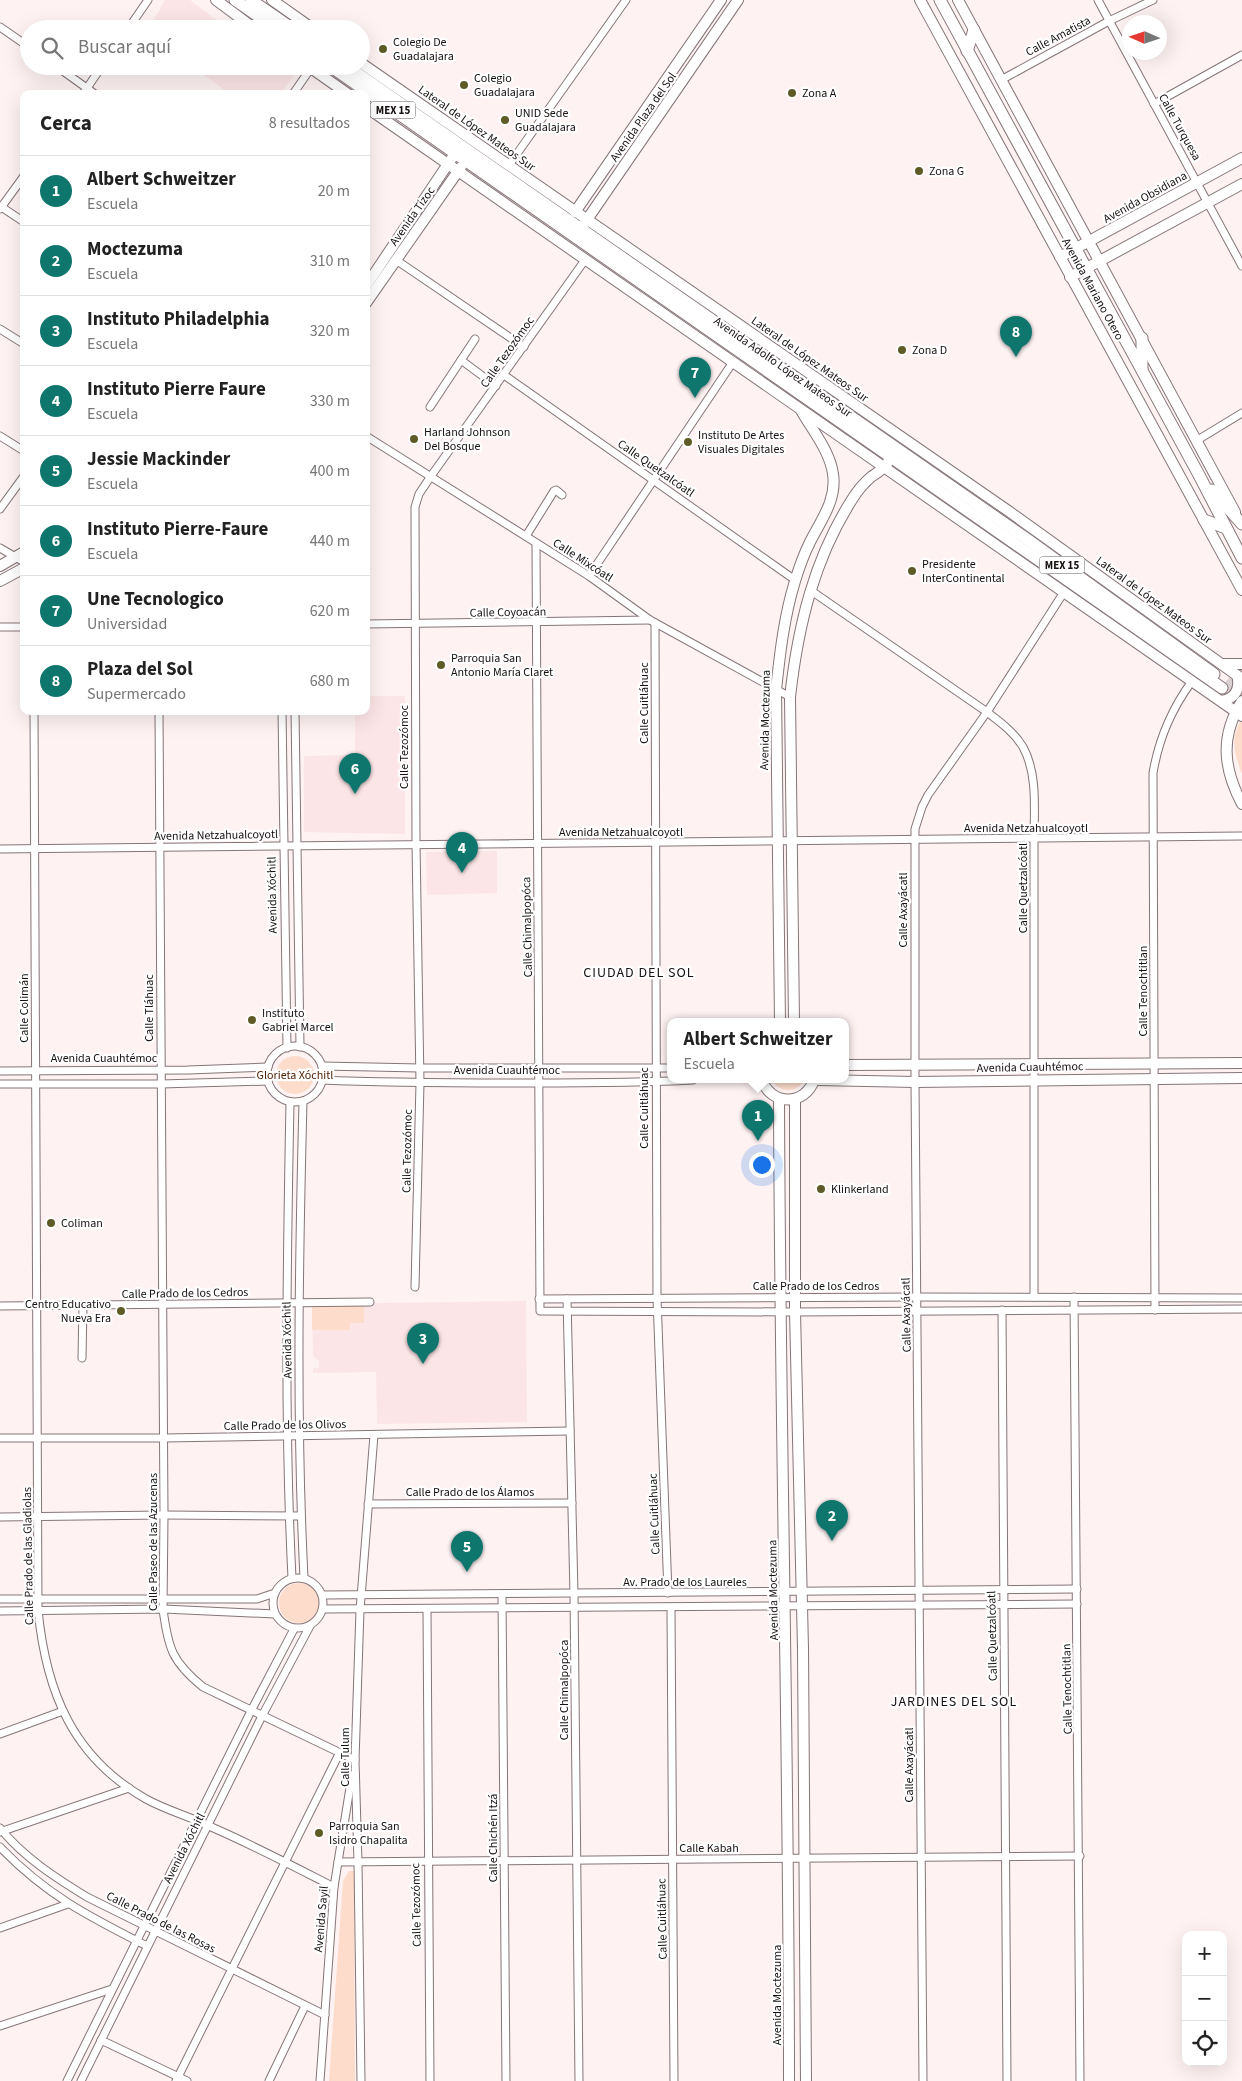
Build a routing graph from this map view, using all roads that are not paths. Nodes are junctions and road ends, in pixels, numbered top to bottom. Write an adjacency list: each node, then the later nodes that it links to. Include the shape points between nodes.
1 (148, 0): 14 (street)
2 (216, 0): 15 (street)
3 (235, 0): 16 (main road)
4 (252, 0): 17 (main road)
5 (272, 0): 18 (street)
6 (626, 0): 45 (street)
7 (721, 0): 51 (street, Avenida Plaza del Sol)
8 (738, 0): 53 (street, Avenida Plaza del Sol)
9 (920, 0): 59 (street, Avenida Mariano Otero)
10 (940, 0): 23 (main road, Avenida Mariano Otero)
11 (958, 0): 21 (street, Avenida Mariano Otero)
12 (1098, 0): 19 (street, Calle Turquesa)
13 (1153, 0): 19 (street, Calle Amatista)
14 (134, 20)
15 (243, 20)
16 (263, 20)
17 (280, 20)
18 (300, 20)
19 (1109, 21): 32 (street, Calle Amatista); 39 (street, Calle Turquesa)
20 (0, 27): 22 (street)
21 (974, 30): 23 (main road); 32 (street, Avenida Mariano Otero)
22 (20, 41)
23 (967, 51): 58 (main road, Avenida Mariano Otero)
24 (1242, 55): 39 (street)
25 (370, 70): 41 (street, Lateral de López Mateos Sur)
26 (66, 75): 33 (street)
27 (96, 75): 34 (street)
28 (305, 75): 35 (street)
29 (321, 75): 36 (street)
30 (345, 75): 37 (main road, Avenida Adolfo López Mateos Sur / MEX 15)
31 (359, 75): 41 (main road, Avenida Adolfo López Mateos Sur / MEX 15)
32 (1001, 80): 55 (street, Avenida Mariano Otero)
33 (84, 90)
34 (86, 90)
35 (296, 90)
36 (342, 90)
37 (370, 90)
38 (370, 90): 41 (main road, Avenida Adolfo López Mateos Sur / MEX 15)
39 (1154, 104): 47 (street, Calle Turquesa)
40 (370, 110): 44 (street, Lateral de López Mateos Sur)
41 (461, 145): 42 (main road, Avenida Adolfo López Mateos Sur / MEX 15); 42 (street, Lateral de López Mateos Sur); 44 (street, Avenida Tizoc)
42 (468, 157): 44 (street, Lateral de López Mateos Sur); 45 (street, Lateral de López Mateos Sur); 53 (main road, Avenida Adolfo López Mateos Sur / MEX 15); 56 (street, Avenida Tizoc); 57 (street, Lateral de López Mateos Sur)
43 (1242, 158): 47 (street, Avenida Obsidiana)
44 (449, 164): 54 (street, Avenida Tizoc)
45 (509, 165): 51 (street, Lateral de López Mateos Sur)
46 (20, 181): 50 (street)
47 (1197, 183): 49 (street, Calle Turquesa); 55 (street, Avenida Obsidiana)
48 (1242, 184): 49 (street)
49 (1208, 202): 62 (street); 63 (street, Calle Turquesa)
50 (0, 208): 52 (street)
51 (575, 212): 53 (street, Lateral de López Mateos Sur)
52 (20, 220)
53 (581, 229): 57 (street, Avenida Plaza del Sol); 83 (street, Lateral de López Mateos Sur); 86 (main road, Avenida Adolfo López Mateos Sur / MEX 15)
54 (397, 240): 56 (street); 66 (street, Avenida Tizoc)
55 (1089, 241): 58 (street, Avenida Obsidiana); 62 (street, Avenida Mariano Otero)
56 (407, 246): 60 (street, Avenida Tizoc)
57 (568, 248): 61 (street, Lateral de López Mateos Sur)
58 (1075, 249): 59 (street, Avenida Obsidiana); 64 (main road, Avenida Mariano Otero)
59 (1060, 257): 65 (street, Avenida Mariano Otero)
60 (396, 260): 67 (street, Avenida Tizoc); 72 (street)
61 (585, 260): 72 (street, Calle Tezozómoc); 74 (street, Lateral de López Mateos Sur)
62 (1100, 261): 64 (street); 69 (street, Avenida Mariano Otero)
63 (1242, 266)
64 (1085, 269): 65 (street); 75 (main road, Avenida Mariano Otero)
65 (1070, 277): 93 (street, Avenida Mariano Otero)
66 (370, 280)
67 (370, 297)
68 (0, 329): 71 (street)
69 (1142, 338): 75 (main road); 84 (street, Avenida Mariano Otero)
70 (475, 339): 73 (street)
71 (20, 342)
72 (524, 347): 76 (street, Calle Tezozómoc)
73 (461, 360): 77 (street); 78 (street)
74 (733, 362): 79 (street, Lateral de López Mateos Sur); 89 (street)
75 (1142, 372): 87 (main road, Avenida Mariano Otero)
76 (504, 375): 77 (street, Calle Tezozómoc); 89 (street, Calle Quetzalcóatl)
77 (496, 386): 88 (street, Calle Tezozómoc)
78 (430, 406)
79 (799, 407): 86 (street, Lateral de López Mateos Sur); 105 (street, Avenida Moctezuma, via 828,456 834,491)
80 (1242, 413): 84 (street)
81 (0, 436): 85 (street)
82 (370, 438): 88 (street, Calle Mixcóatl)
83 (903, 439): 86 (street, Avenida Moctezuma); 116 (street, Lateral de López Mateos Sur)
84 (1196, 441): 94 (street, Avenida Mariano Otero)
85 (20, 448)
86 (890, 458): 107 (street, Avenida Moctezuma, via 852,499 822,558); 109 (street, Lateral de López Mateos Sur); 120 (main road, Avenida Adolfo López Mateos Sur / MEX 15)
87 (1199, 475): 94 (main road); 95 (main road, Avenida Mariano Otero)
88 (430, 476): 96 (street, Calle Mixcóatl); 113 (street, Calle Tezozómoc, via 419,494 414,514)
89 (654, 480): 104 (street); 105 (street, Calle Quetzalcóatl)
90 (20, 482): 92 (street)
91 (562, 495): 96 (street, via 554,491)
92 (0, 509)
93 (1204, 520): 95 (main road); 108 (street, Avenida Mariano Otero)
94 (1242, 524)
95 (1226, 528): 101 (main road, Avenida Mariano Otero)
96 (526, 536): 97 (street, Calle Mixcóatl)
97 (536, 543): 104 (street, Calle Mixcóatl); 111 (street, Calle Chimalpopóca)
98 (0, 548): 99 (street)
99 (20, 557)
100 (20, 557): 102 (street)
101 (1242, 558)
102 (0, 566)
103 (20, 570): 106 (street)
104 (589, 576): 110 (street, Calle Mixcóatl)
105 (796, 580): 121 (street, Avenida Moctezuma, via 781,643)
106 (0, 581)
107 (810, 590): 122 (street, Avenida Moctezuma, via 797,645); 125 (street, Calle Quetzalcóatl)
108 (1242, 590)
109 (1064, 592): 119 (street, Lateral de López Mateos Sur); 125 (street, Calle Axayácatl)
110 (652, 622): 111 (street, Calle Coyoacán); 121 (street, Calle Mixcóatl); 138 (street, Calle Cuitláhuac)
111 (535, 623): 113 (street, Calle Coyoacán); 140 (street, Calle Chimalpopóca)
112 (370, 624): 113 (street, Calle Coyoacán)
113 (414, 624): 139 (street, Calle Tezozómoc)
114 (0, 627): 115 (street)
115 (20, 627)
116 (1220, 663): 117 (street); 118 (street, Lateral de López Mateos Sur)
117 (1242, 664)
118 (1239, 677): 123 (street, via 1237,691)
119 (1192, 681): 123 (street, Lateral de López Mateos Sur); 133 (street, Calle Tenochtitlan, via 1166,723 1156,756 1153,773)
120 (1224, 685)
121 (776, 690): 122 (street, Calle Mixcóatl); 136 (street, Avenida Moctezuma)
122 (790, 697): 137 (street, Avenida Moctezuma)
123 (1221, 701): 126 (street, Lateral de López Mateos Sur)
124 (1242, 701): 126 (street)
125 (987, 712): 134 (street, Calle Axayácatl, via 928,795 917,818); 135 (street, Calle Quetzalcóatl, via 1023,746 1032,778)
126 (1239, 714): 131 (street, via 1228,733 1226,757)
127 (34, 715): 144 (street, Calle Colimán)
128 (159, 715): 143 (street, Calle Tláhuac)
129 (282, 715): 141 (street, Avenida Xóchitl)
130 (295, 715): 142 (street, Avenida Xóchitl)
131 (1242, 804)
132 (1242, 836): 133 (street, Avenida Netzahualcoyotl)
133 (1154, 838): 135 (street, Avenida Netzahualcoyotl); 150 (street, Calle Tenochtitlan)
134 (914, 840): 135 (street, Avenida Netzahualcoyotl); 137 (street, Avenida Netzahualcoyotl); 154 (street, Calle Axayácatl)
135 (1034, 840): 152 (street, Calle Quetzalcóatl)
136 (777, 841): 137 (street, Avenida Netzahualcoyotl); 138 (street, Avenida Netzahualcoyotl); 146 (street, Avenida Moctezuma)
137 (792, 841): 147 (street, Avenida Moctezuma)
138 (655, 843): 140 (street, Avenida Netzahualcoyotl); 159 (street, Calle Cuitláhuac)
139 (416, 844): 140 (street, Avenida Netzahualcoyotl); 142 (street, Avenida Netzahualcoyotl); 157 (street, Calle Tezozómoc)
140 (537, 844): 158 (street, Calle Chimalpopóca)
141 (283, 846): 142 (street, Avenida Netzahualcoyotl); 143 (street, Avenida Netzahualcoyotl); 149 (street, Avenida Xóchitl)
142 (296, 846): 148 (street, Avenida Xóchitl)
143 (159, 847): 144 (street, Avenida Netzahualcoyotl); 161 (street, Calle Tláhuac)
144 (36, 848): 145 (street, Avenida Netzahualcoyotl); 163 (street, Calle Colimán)
145 (0, 849)
146 (780, 1018)
147 (794, 1018)
148 (300, 1047): 149 (street); 155 (street, via 314,1053)
149 (287, 1048): 156 (street, via 277,1053)
150 (1154, 1063): 151 (street, Avenida Cuauhtémoc); 152 (street, Avenida Cuauhtémoc); 164 (street, Calle Tenochtitlan)
151 (1242, 1063)
152 (1035, 1064): 154 (street, Avenida Cuauhtémoc); 166 (street, Calle Quetzalcóatl)
153 (849, 1065): 154 (street, Avenida Cuauhtémoc)
154 (915, 1065): 172 (street, Calle Axayácatl)
155 (322, 1066): 157 (street, Avenida Cuauhtémoc); 167 (street)
156 (268, 1067): 161 (street, Avenida Cuauhtémoc); 168 (street)
157 (420, 1068): 158 (street, Avenida Cuauhtémoc); 173 (street, Calle Tezozómoc)
158 (539, 1068): 159 (street, Avenida Cuauhtémoc); 174 (street, Calle Chimalpopóca)
159 (656, 1068): 160 (street, Avenida Cuauhtémoc); 171 (street, Calle Cuitláhuac)
160 (667, 1068)
161 (161, 1070): 163 (street, Avenida Cuauhtémoc); 179 (street, Calle Tláhuac)
162 (0, 1071): 163 (street, Avenida Cuauhtémoc)
163 (35, 1071): 178 (street, Calle Colimán)
164 (1154, 1078): 165 (street, Avenida Cuauhtémoc); 166 (street, Avenida Cuauhtémoc); 191 (street, Calle Tenochtitlan)
165 (1242, 1078)
166 (1035, 1079): 172 (street, Avenida Cuauhtémoc); 186 (street, Calle Quetzalcóatl)
167 (322, 1080): 173 (street, Avenida Cuauhtémoc); 183 (street, via 316,1094)
168 (268, 1081): 179 (street); 182 (street, via 274,1092)
169 (667, 1081): 171 (street, Avenida Cuauhtémoc)
170 (849, 1081): 172 (street, Avenida Cuauhtémoc)
171 (655, 1082): 174 (street, Avenida Cuauhtémoc); 188 (street, Calle Cuitláhuac)
172 (915, 1082): 185 (street, Calle Axayácatl)
173 (420, 1083): 174 (street, Avenida Cuauhtémoc); 184 (street, Calle Tezozómoc)
174 (539, 1083): 193 (street, Calle Chimalpopóca)
175 (764, 1083): 180 (street, via 767,1090)
176 (812, 1083): 181 (street, via 807,1092)
177 (0, 1084): 178 (street)
178 (35, 1084): 179 (street); 201 (street, Calle Colimán)
179 (161, 1084): 199 (street, Calle Tláhuac)
180 (779, 1098): 181 (street); 189 (street, Avenida Moctezuma)
181 (795, 1099): 190 (street)
182 (290, 1102): 183 (street); 195 (street, Avenida Xóchitl)
183 (303, 1102): 196 (street, Avenida Xóchitl)
184 (415, 1287)
185 (917, 1297): 186 (street, Calle Prado de los Cedros); 190 (street, Calle Prado de los Cedros); 210 (street, Calle Axayácatl)
186 (1034, 1297): 187 (street, Calle Prado de los Cedros)
187 (1074, 1297): 191 (street, Calle Prado de los Cedros); 206 (street, Calle Tenochtitlan)
188 (656, 1298): 189 (street, Calle Prado de los Cedros); 194 (street, Calle Prado de los Cedros); 204 (street, Calle Cuitláhuac)
189 (780, 1298): 190 (street, Calle Prado de los Cedros); 209 (street, Avenida Moctezuma)
190 (795, 1298): 211 (street)
191 (1155, 1298): 192 (street, Calle Prado de los Cedros); 207 (street, Calle Tenochtitlan)
192 (1242, 1298)
193 (539, 1299): 194 (street, Calle Prado de los Cedros); 208 (street, Calle Chimalpopóca)
194 (567, 1299): 203 (street, Calle Chimalpopóca)
195 (286, 1302): 196 (street, Calle Prado de los Cedros); 199 (street, Calle Prado de los Cedros); 215 (street, Avenida Xóchitl)
196 (298, 1302): 197 (street, Calle Prado de los Cedros); 216 (street, Avenida Xóchitl)
197 (370, 1302)
198 (83, 1305): 199 (street, Calle Prado de los Cedros); 201 (street, Calle Prado de los Cedros); 212 (street)
199 (163, 1305): 219 (street, Calle Paseo de las Azucenas)
200 (0, 1306): 201 (street, Calle Prado de los Cedros)
201 (37, 1306): 217 (street, Calle Prado de las Gladiolas)
202 (1242, 1309): 207 (street, Calle Prado de los Cedros)
203 (567, 1310): 204 (street, Calle Prado de los Cedros); 208 (street, Calle Prado de los Cedros); 213 (street, Calle Chimalpopóca)
204 (657, 1310): 209 (street, Calle Prado de los Cedros); 235 (street, Calle Cuitláhuac)
205 (1002, 1310): 206 (street, Calle Prado de los Cedros); 210 (street, Calle Prado de los Cedros); 229 (street, Calle Quetzalcóatl)
206 (1075, 1310): 207 (street, Calle Prado de los Cedros); 230 (street, Calle Tenochtitlan)
207 (1155, 1310)
208 (540, 1311)
209 (780, 1311): 211 (street, Calle Prado de los Cedros); 232 (street, Avenida Moctezuma)
210 (917, 1311): 211 (street, Calle Prado de los Cedros); 231 (street, Calle Axayácatl)
211 (795, 1312): 233 (street)
212 (82, 1358)
213 (570, 1431): 214 (street, Calle Prado de los Olivos); 220 (street, Calle Chimalpopóca)
214 (374, 1435): 216 (street, Calle Prado de los Olivos); 221 (street, Calle Tulum)
215 (288, 1436): 216 (street, Calle Prado de los Olivos); 219 (street, Calle Prado de los Olivos); 223 (street, Avenida Xóchitl)
216 (300, 1436): 224 (street, Avenida Xóchitl)
217 (38, 1437): 218 (street, Calle Prado de los Olivos); 219 (street, Calle Prado de los Olivos); 226 (street, Calle Prado de las Gladiolas)
218 (0, 1438)
219 (164, 1438): 222 (street, Calle Paseo de las Azucenas)
220 (572, 1503): 221 (street, Calle Prado de los Álamos); 237 (street, Calle Chimalpopóca)
221 (368, 1504): 239 (street, Calle Tulum)
222 (164, 1515): 223 (street); 226 (street); 242 (street, Calle Paseo de las Azucenas)
223 (289, 1516): 224 (street); 227 (street, Avenida Xóchitl)
224 (301, 1516): 228 (street, Avenida Xóchitl)
225 (0, 1517): 226 (street)
226 (38, 1517): 241 (street, Calle Prado de las Gladiolas)
227 (292, 1578): 228 (street); 234 (street, via 280,1585)
228 (304, 1578): 238 (street, via 314,1583)
229 (1003, 1589): 230 (street, Av. Prado de los Laureles); 231 (street, Av. Prado de los Laureles); 243 (street, Calle Quetzalcóatl)
230 (1077, 1589): 244 (street, Calle Tenochtitlan)
231 (920, 1590): 233 (street, Av. Prado de los Laureles); 245 (street, Calle Axayácatl)
232 (786, 1592): 233 (street, Av. Prado de los Laureles); 235 (street, Av. Prado de los Laureles); 246 (street, Avenida Moctezuma)
233 (802, 1592): 247 (street)
234 (275, 1593): 242 (street, via 257,1599); 257 (street)
235 (668, 1593): 237 (street, Av. Prado de los Laureles)
236 (502, 1594): 237 (street, Av. Prado de los Laureles); 239 (street, Av. Prado de los Laureles); 248 (street, Calle Chichén Itzá)
237 (574, 1594): 249 (street, Calle Chimalpopóca)
238 (322, 1595): 239 (street, Av. Prado de los Laureles); 252 (street)
239 (361, 1596): 255 (street, Calle Tulum)
240 (0, 1599): 241 (street)
241 (38, 1600): 242 (street); 254 (street, Calle Prado de las Gladiolas)
242 (164, 1600): 251 (street, Calle Paseo de las Azucenas)
243 (1003, 1604): 244 (street, Av. Prado de los Laureles); 245 (street, Av. Prado de los Laureles); 272 (street, Calle Quetzalcóatl)
244 (1077, 1604): 271 (street, Calle Tenochtitlan)
245 (920, 1605): 247 (street, Av. Prado de los Laureles); 273 (street, Calle Axayácatl)
246 (786, 1606): 247 (street, Av. Prado de los Laureles); 250 (street, Av. Prado de los Laureles); 274 (street, Avenida Moctezuma)
247 (802, 1606): 275 (street)
248 (502, 1608): 249 (street, Av. Prado de los Laureles); 253 (street, Av. Prado de los Laureles); 278 (street, Calle Chichén Itzá)
249 (574, 1608): 250 (street, Av. Prado de los Laureles); 276 (street, Calle Chimalpopóca)
250 (671, 1608): 277 (street, Calle Cuitláhuac)
251 (163, 1609): 254 (street); 257 (street); 261 (street, Calle Paseo de las Azucenas, via 169,1645 176,1661 188,1675 203,1687)
252 (323, 1609): 255 (street, Av. Prado de los Laureles); 258 (street)
253 (427, 1609): 255 (street, Av. Prado de los Laureles); 282 (street, Calle Tezozómoc)
254 (38, 1610): 256 (street); 260 (street, Calle Prado de las Gladiolas, via 47,1668)
255 (360, 1610): 265 (street, Calle Tulum)
256 (0, 1612)
257 (275, 1614): 259 (street)
258 (310, 1626): 259 (street); 262 (street, Avenida Xóchitl)
259 (294, 1629): 261 (street, Avenida Xóchitl)
260 (63, 1711): 263 (street); 266 (street, Calle Prado de las Gladiolas, via 70,1728 99,1763)
261 (251, 1711): 262 (street, Calle Paseo de las Azucenas); 267 (street, Avenida Xóchitl)
262 (262, 1716): 264 (street, Calle Paseo de las Azucenas); 268 (street, Avenida Xóchitl)
263 (0, 1734)
264 (339, 1754): 265 (street, Calle Paseo de las Azucenas); 279 (street)
265 (354, 1760): 280 (street, Avenida Sayil); 281 (street, Calle Tulum)
266 (129, 1788): 267 (street, Calle Prado de las Gladiolas); 269 (street)
267 (196, 1820): 268 (street, Calle Prado de las Gladiolas); 285 (street, Avenida Xóchitl)
268 (208, 1825): 279 (street, Calle Prado de las Gladiolas); 287 (street, Avenida Xóchitl)
269 (1, 1830): 285 (street, Calle Prado de las Rosas, via 52,1875)
270 (0, 1847): 284 (street, via 20,1868)
271 (1080, 1856): 272 (street, Calle Kabah); 311 (street, Calle Tenochtitlan)
272 (1006, 1857): 273 (street, Calle Kabah); 310 (street, Calle Quetzalcóatl)
273 (921, 1858): 275 (street, Calle Kabah); 309 (street, Calle Axayácatl)
274 (789, 1859): 275 (street, Calle Kabah); 277 (street, Calle Kabah); 307 (street, Avenida Moctezuma)
275 (805, 1859): 308 (street)
276 (576, 1860): 277 (street, Calle Kabah); 278 (street, Calle Kabah); 305 (street, Calle Chimalpopóca)
277 (672, 1860): 306 (street, Calle Cuitláhuac)
278 (504, 1861): 282 (street, Calle Kabah); 304 (street, Calle Chichén Itzá)
279 (285, 1862): 283 (street, Calle Prado de las Gladiolas); 290 (street)
280 (338, 1862): 281 (street, Calle Kabah); 283 (street, Avenida Sayil)
281 (358, 1862): 282 (street, Calle Kabah); 302 (street, Calle Tulum)
282 (427, 1862): 303 (street, Calle Tezozómoc)
283 (334, 1888): 293 (street, Avenida Sayil)
284 (68, 1904): 286 (street); 288 (street)
285 (143, 1926): 287 (street, Calle Prado de las Rosas); 288 (street, Avenida Xóchitl)
286 (0, 1928)
287 (155, 1932): 289 (street, Avenida Xóchitl); 290 (street, Calle Prado de las Rosas)
288 (136, 1941): 289 (street); 291 (street, Avenida Xóchitl)
289 (147, 1946): 295 (street, Avenida Xóchitl)
290 (231, 1969): 292 (street, Calle Prado de las Rosas); 296 (street)
291 (112, 1989): 294 (street); 297 (street, Avenida Xóchitl)
292 (305, 2006): 293 (street, Calle Prado de las Rosas); 300 (street)
293 (324, 2016): 301 (street, Avenida Sayil)
294 (0, 2026)
295 (101, 2040): 296 (street); 298 (street, Avenida Xóchitl)
296 (177, 2079): 299 (street)
297 (67, 2081)
298 (81, 2081)
299 (187, 2081)
300 (269, 2081)
301 (320, 2081)
302 (361, 2081)
303 (430, 2081)
304 (506, 2081)
305 (579, 2081)
306 (674, 2081)
307 (789, 2081)
308 (806, 2081)
309 (923, 2081)
310 (1007, 2081)
311 (1080, 2081)

